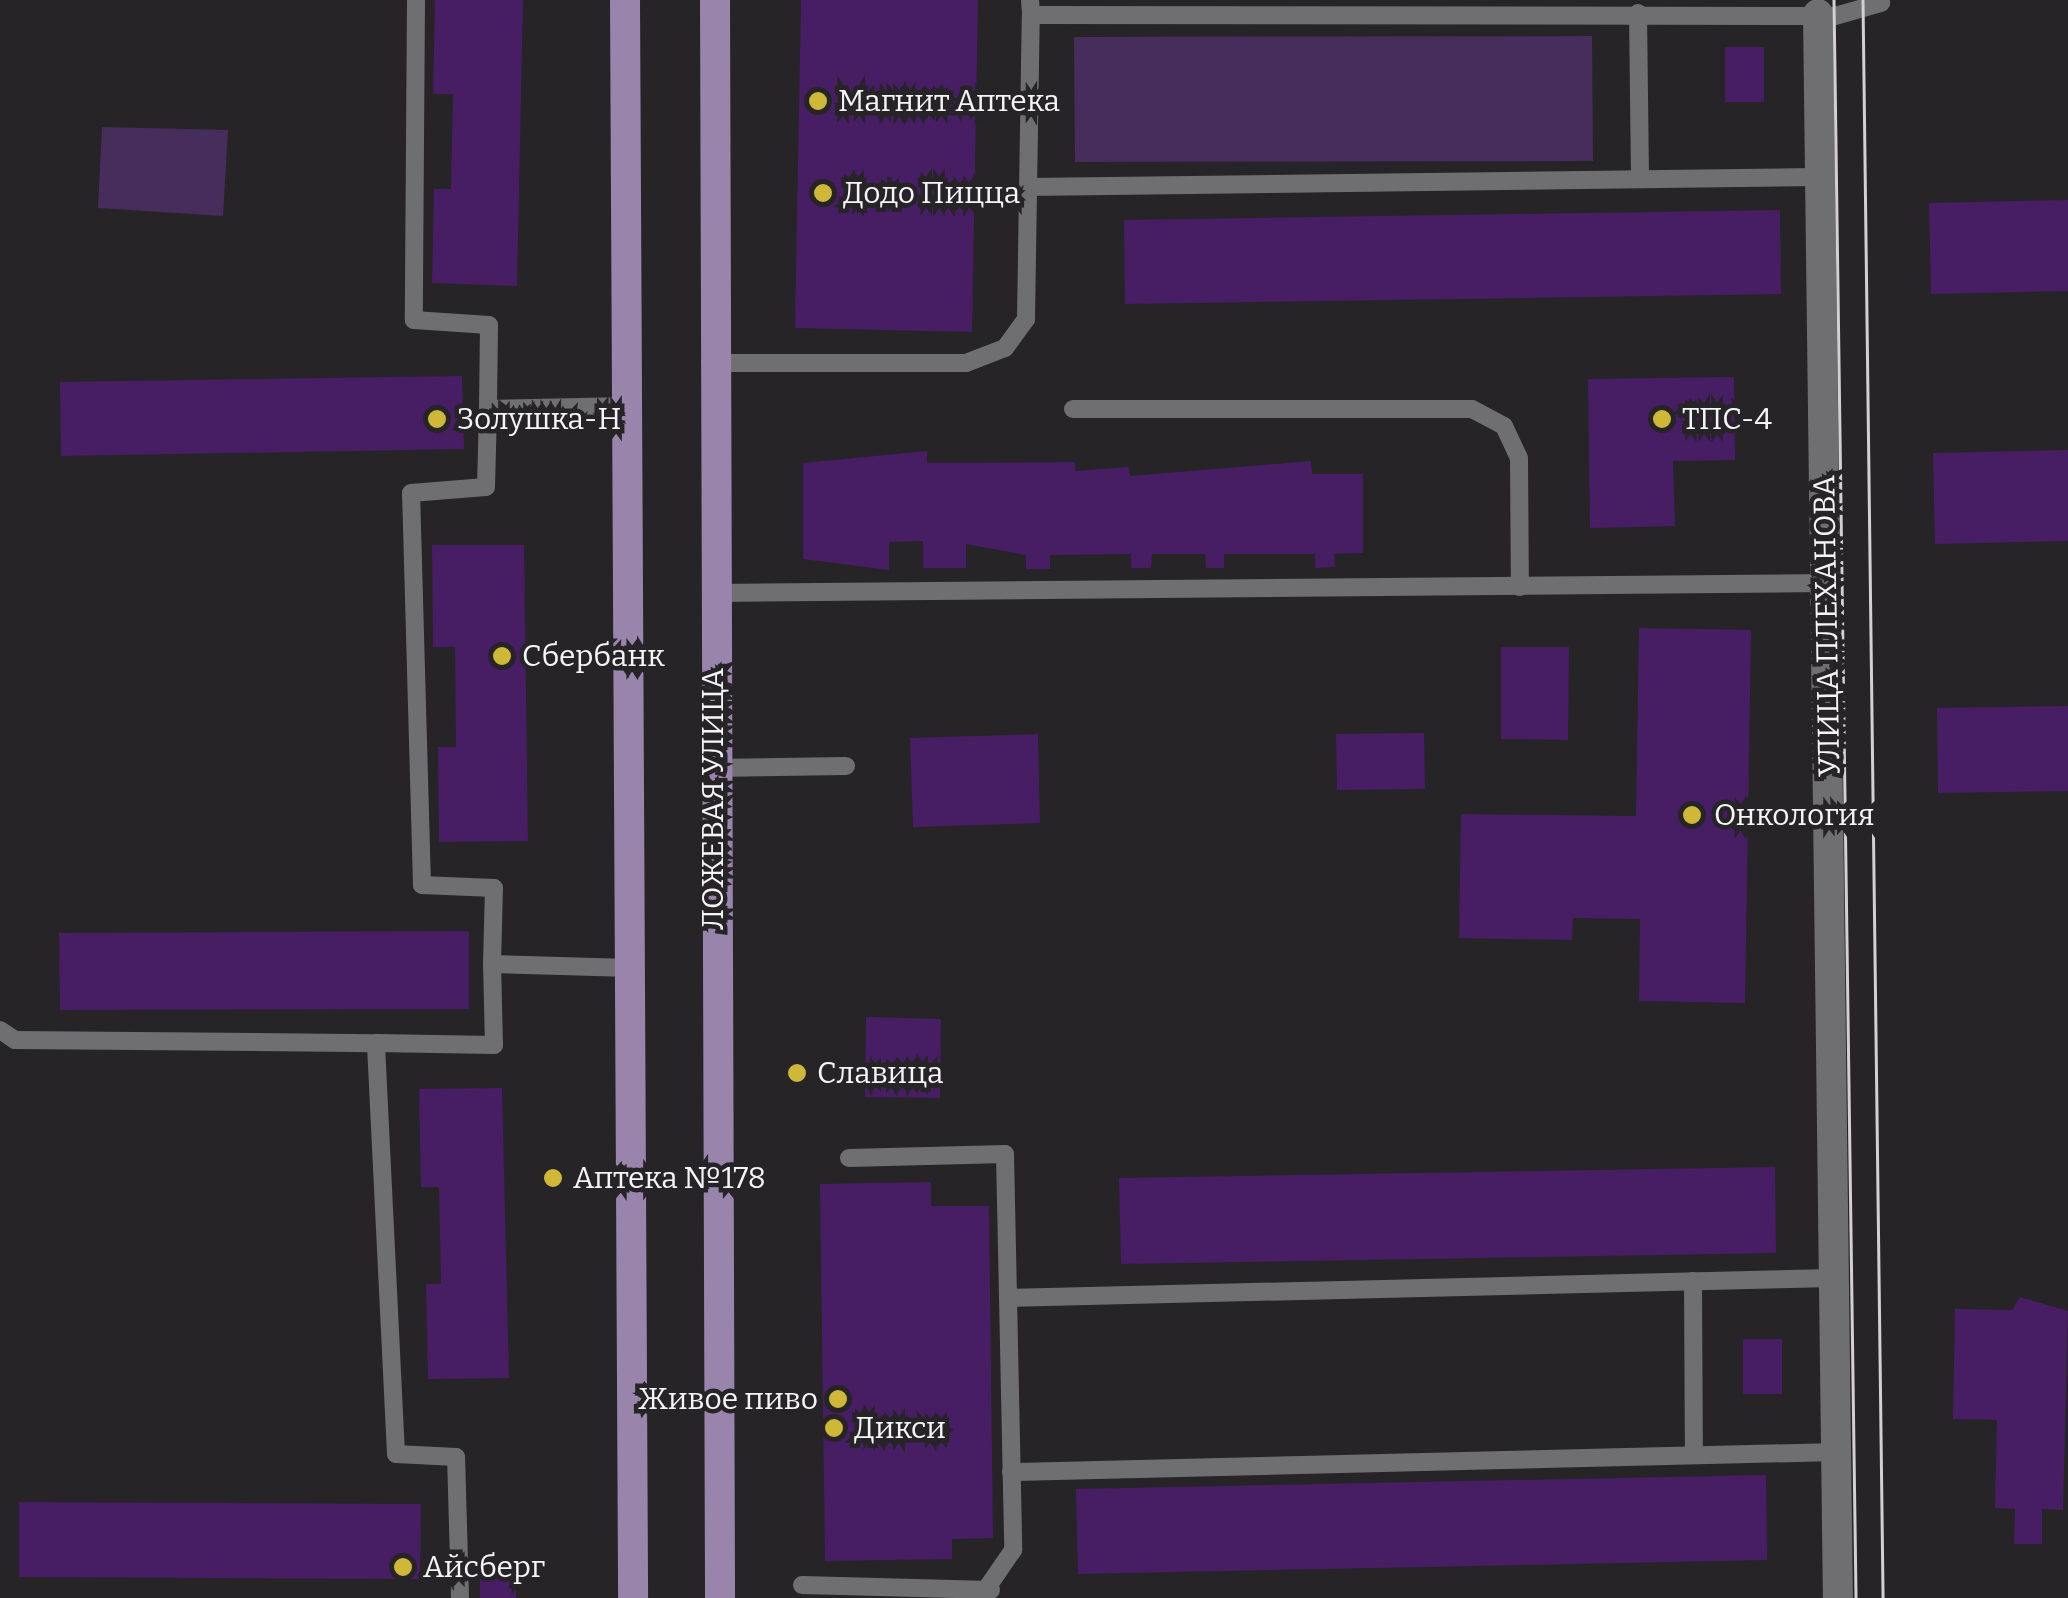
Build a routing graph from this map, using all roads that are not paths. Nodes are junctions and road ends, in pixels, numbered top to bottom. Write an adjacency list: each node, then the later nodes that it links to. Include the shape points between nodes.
1 (416, 0): 13 (lane, via 414,320 489,325)
2 (625, 0): 12 (main road)
3 (716, 0): 11 (main road, ЛОЖЕВАЯ УЛИЦА)
4 (1881, 3): 7 (lane)
5 (1031, 7): 6 (lane); 10 (lane)
6 (1638, 13): 7 (lane); 8 (lane)
7 (1818, 14): 9 (street, УЛИЦА ПЛЕХАНОВА)
8 (1640, 177): 9 (lane); 10 (lane)
9 (1820, 177): 15 (street, УЛИЦА ПЛЕХАНОВА)
10 (1028, 187): 11 (lane, via 1026,319 1006,348 966,363)
11 (710, 362): 17 (main road, ЛОЖЕВАЯ УЛИЦА)
12 (627, 406): 13 (lane); 21 (main road)
13 (488, 409): 20 (lane, via 486,487 412,493 422,885 494,888)
14 (1073, 409): 16 (lane, via 1472,408 1504,426 1518,458)
15 (1826, 584): 16 (lane); 25 (street, УЛИЦА ПЛЕХАНОВА)
16 (1520, 587): 17 (lane)
17 (713, 594): 19 (main road, ЛОЖЕВАЯ УЛИЦА)
18 (846, 766): 19 (lane)
19 (713, 768): 35 (main road, ЛОЖЕВАЯ УЛИЦА)
20 (492, 964): 21 (lane); 23 (lane, via 494,1044)
21 (630, 968): 34 (main road)
22 (0, 1030): 23 (lane, via 15,1040)
23 (376, 1043): 33 (lane, via 396,1454 456,1457)
24 (849, 1158): 27 (lane, via 1005,1154)
25 (1835, 1278): 26 (lane); 28 (street, УЛИЦА ПЛЕХАНОВА)
26 (1693, 1281): 27 (lane); 29 (lane)
27 (1008, 1298): 30 (lane)
28 (1836, 1452): 29 (lane); 36 (street, УЛИЦА ПЛЕХАНОВА)
29 (1694, 1456): 30 (lane)
30 (1011, 1472): 32 (lane, via 1013,1550)
31 (802, 1585): 32 (lane)
32 (985, 1594)
33 (460, 1598)
34 (634, 1598)
35 (720, 1598)
36 (1838, 1598)

